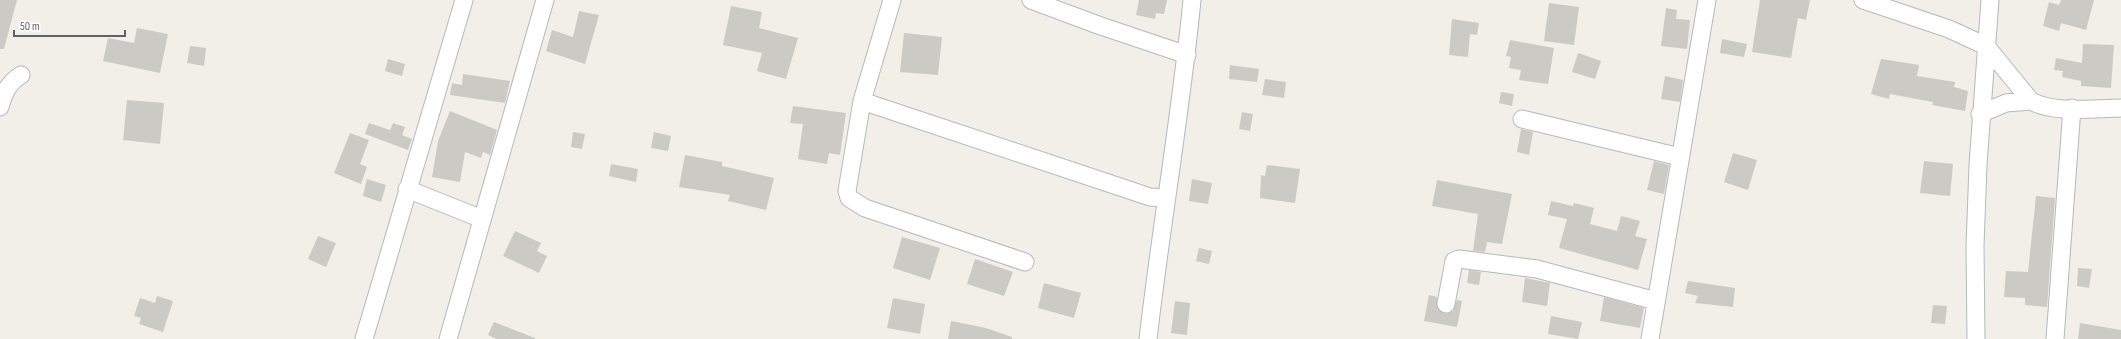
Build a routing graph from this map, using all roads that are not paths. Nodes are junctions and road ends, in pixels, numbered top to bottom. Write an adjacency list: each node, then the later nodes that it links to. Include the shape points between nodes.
1 (464, 0): 20 (street)
2 (545, 0): 22 (street)
3 (892, 0): 13 (street)
4 (1031, 0): 10 (street)
5 (1192, 0): 10 (street)
6 (1707, 0): 19 (street)
7 (1863, 0): 9 (street, via 1949,29)
8 (1990, 0): 9 (street)
9 (1986, 46): 12 (street); 17 (street, via 1986,79)
10 (1187, 55): 21 (street)
11 (21, 75): 14 (street, via 12,80 4,92)
12 (2031, 100): 15 (street, via 2040,106); 17 (street, via 2006,103)
13 (862, 101): 21 (street, via 1150,197); 23 (street, via 847,191 849,198 865,208)
14 (0, 108)
15 (2072, 108): 16 (street); 31 (street)
16 (2121, 108)
17 (1980, 114): 30 (street, via 1975,246)
18 (1522, 119): 19 (street)
19 (1680, 157): 24 (street)
20 (407, 189): 22 (street); 26 (street)
21 (1166, 198): 28 (street)
22 (482, 219): 27 (street)
23 (1025, 262)
24 (1656, 301): 25 (street, via 1537,269 1459,259 1452,267); 29 (street)
25 (1446, 304)
26 (364, 339)
27 (448, 339)
28 (1148, 339)
29 (1650, 339)
30 (1976, 339)
31 (2055, 339)

